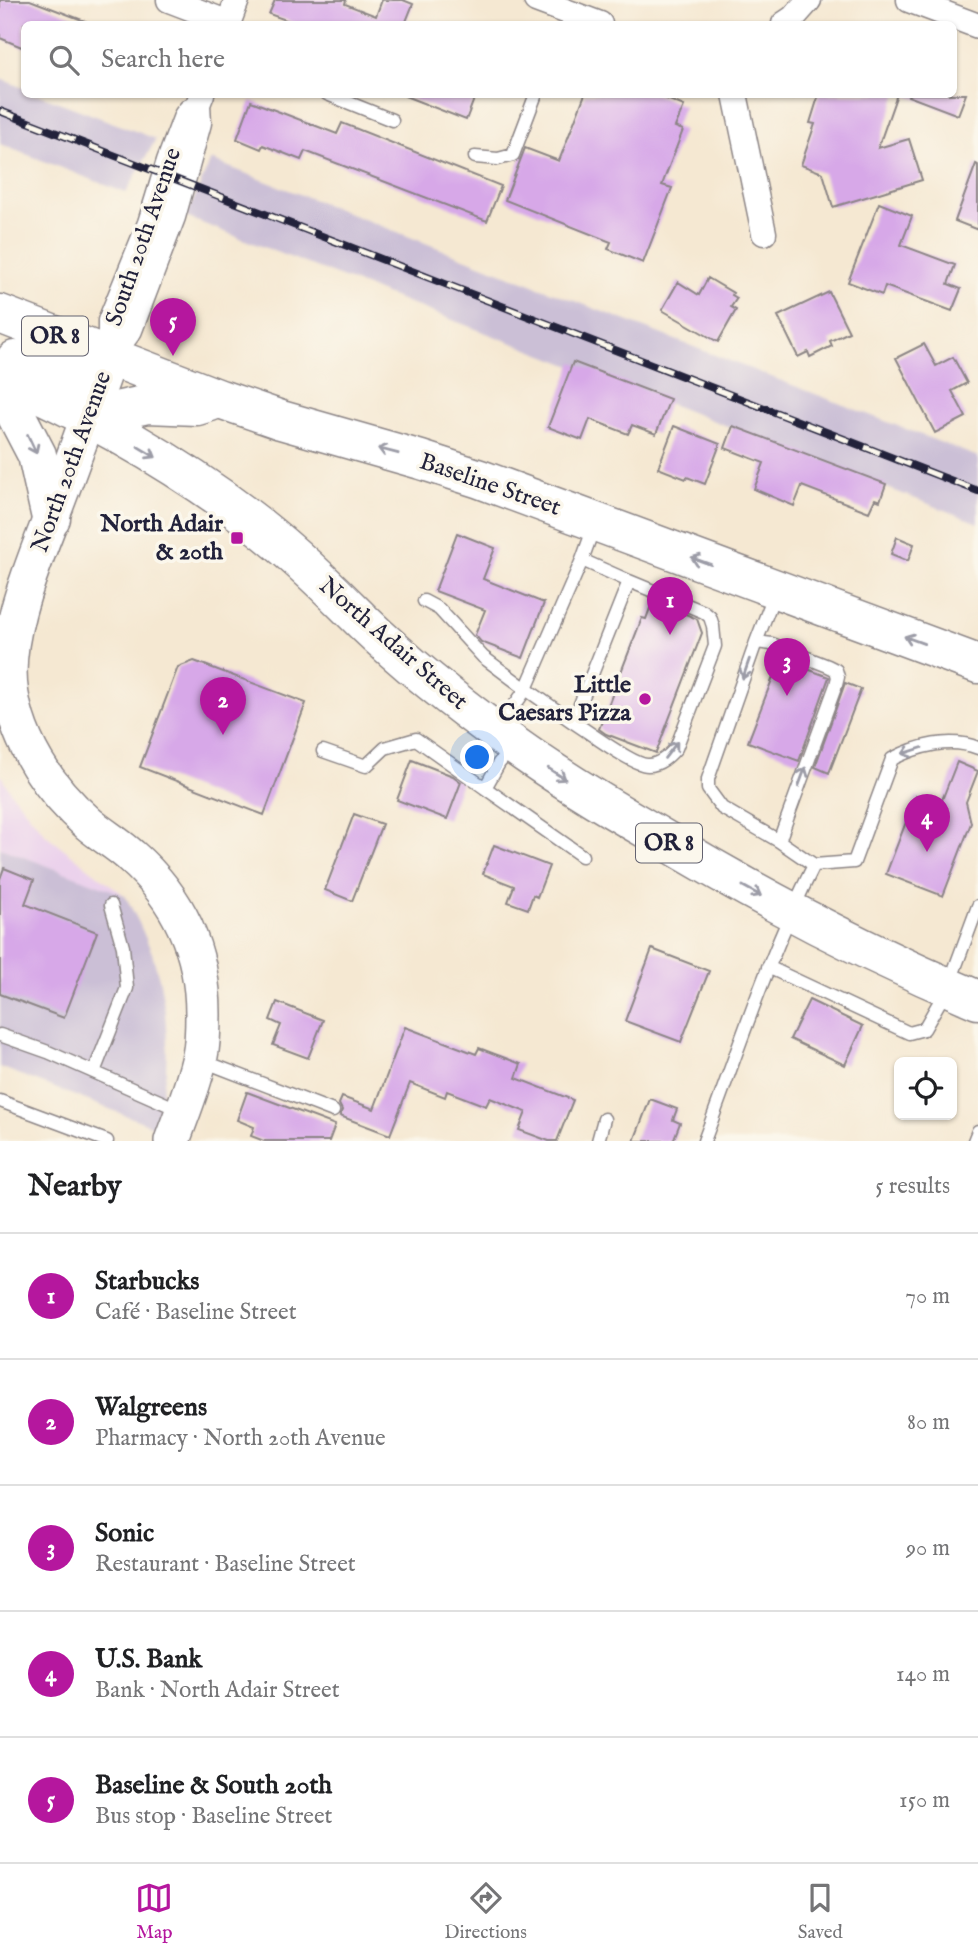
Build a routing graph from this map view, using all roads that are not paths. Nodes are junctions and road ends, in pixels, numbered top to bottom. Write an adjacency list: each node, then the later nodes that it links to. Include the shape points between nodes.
1 (169, 0): 5 (street)
2 (536, 0): 6 (street)
3 (809, 0): 8 (street)
4 (909, 0): 9 (street)
5 (231, 16)
6 (564, 18): 7 (street)
7 (582, 21)
8 (788, 21)
9 (978, 26)
10 (337, 98): 14 (lane)
11 (534, 98): 15 (lane, via 513,155)
12 (735, 98): 16 (street)
13 (200, 99): 19 (street, South 20th Avenue, via 186,116 110,321)
14 (392, 120)
15 (475, 157)
16 (764, 233)
17 (0, 314): 19 (highway, Baseline Street / OR 8)
18 (0, 355): 19 (highway, via 74,377)
19 (110, 358): 22 (highway, Baseline Street / OR 8); 23 (main road, North 20th Avenue)
20 (0, 375): 23 (highway, North Adair Street / OR 8)
21 (0, 384): 24 (highway, one-way to 24, via 37,455)
22 (220, 399): 23 (highway, via 197,406 148,404); 25 (highway, Baseline Street / OR 8, one-way to 22, via 421,460)
23 (88, 417): 24 (main road, North 20th Avenue); 34 (highway, North Adair Street / OR 8, one-way to 34, via 248,518 402,657)
24 (51, 518): 47 (main road, North 20th Avenue, via 25,588 13,638 10,694 31,754 50,784 155,879 180,916 203,989)
25 (595, 522): 26 (lane); 28 (highway, Baseline Street / OR 8, one-way to 25)
26 (582, 560): 27 (lane); 32 (lane)
27 (629, 581): 33 (lane); 33 (lane, one-way to 27, via 634,762 648,766 676,748 715,646 713,626 704,612)
28 (776, 589): 30 (lane); 31 (highway, Baseline Street / OR 8, one-way to 28)
29 (424, 601): 32 (lane, via 439,609 483,657)
30 (756, 642): 38 (lane, one-way to 38, via 708,789 722,808); 38 (lane, one-way to 30, via 838,677 828,666)
31 (978, 664)
32 (526, 689): 33 (lane); 34 (lane)
33 (573, 722)
34 (505, 739): 37 (lane, via 499,763); 43 (highway, North Adair Street / OR 8, one-way to 43, via 615,811)
35 (978, 748): 40 (lane, one-way to 40, via 966,743 937,744 892,760 854,862)
36 (323, 751): 37 (lane, via 366,766 385,748 415,739)
37 (485, 788): 39 (lane)
38 (779, 841): 40 (lane)
39 (582, 856)
40 (814, 865): 43 (lane)
41 (111, 905): 48 (lane, via 123,947 127,988)
42 (978, 906): 45 (lane)
43 (791, 912): 44 (lane); 45 (highway, North Adair Street / OR 8)
44 (768, 967): 45 (lane, via 909,1033 924,1029); 56 (lane)
45 (963, 994)
46 (0, 1035): 48 (lane)
47 (201, 1050): 50 (lane); 52 (main road, North 20th Avenue)
48 (94, 1072): 52 (lane)
49 (0, 1101): 54 (lane)
50 (333, 1111)
51 (604, 1119): 55 (lane)
52 (177, 1126)
53 (978, 1131): 57 (lane)
54 (107, 1141)
55 (598, 1141)
56 (704, 1141)
57 (974, 1141)

